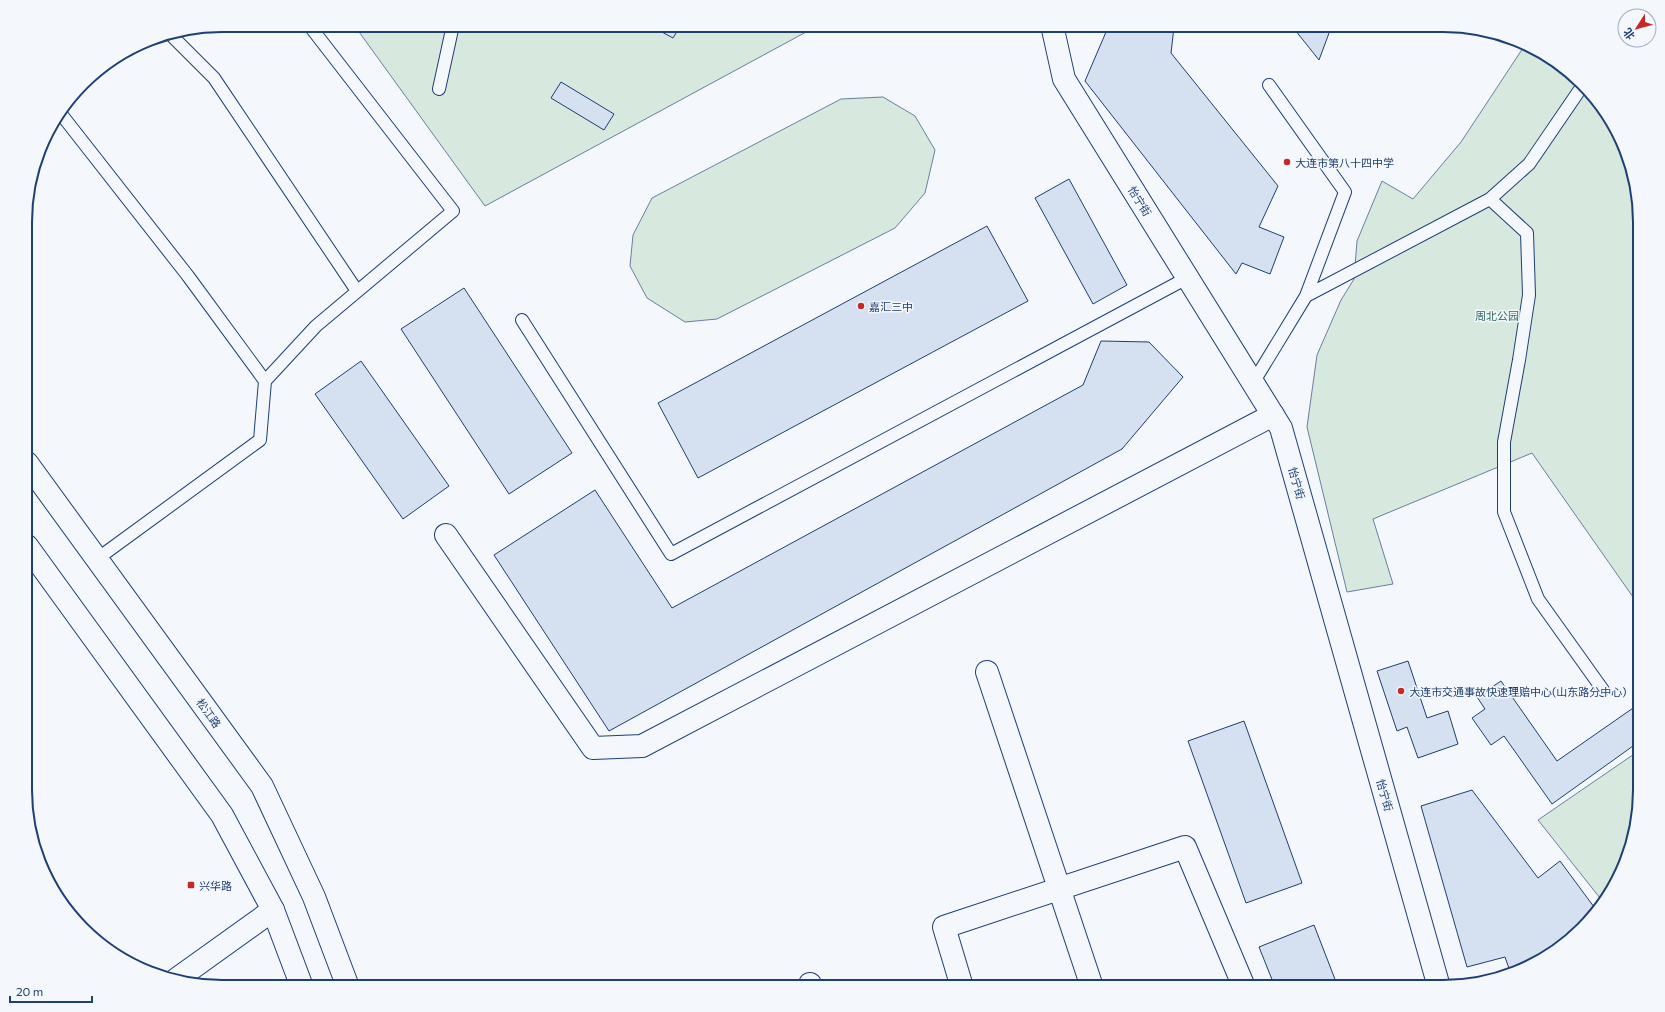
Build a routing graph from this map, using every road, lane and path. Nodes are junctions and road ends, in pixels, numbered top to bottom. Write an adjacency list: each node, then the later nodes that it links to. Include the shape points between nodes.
1 (314, 32): 11 (lane, via 453,211)
2 (451, 32): 6 (lane)
3 (1054, 32): 10 (street, 怡宁街, via 1064,79)
4 (174, 38): 11 (lane, via 214,78)
5 (1269, 85): 12 (lane, via 1345,192)
6 (439, 89)
7 (1580, 91): 9 (lane, via 1529,164)
8 (63, 117): 14 (lane, via 188,276)
9 (1490, 199): 12 (lane); 22 (lane, via 1527,233 1529,295 1504,442 1504,512 1538,599)
10 (1188, 278): 13 (lane, via 671,554); 15 (street, 怡宁街)
11 (357, 291): 14 (lane, via 316,326)
12 (1306, 296): 15 (lane)
13 (522, 320)
14 (265, 381): 20 (lane, via 260,440)
15 (1253, 383): 16 (street, 怡宁街)
16 (1273, 415): 18 (street, via 642,746 593,748); 31 (street, 怡宁街, via 1281,428)
17 (32, 469): 20 (street, 松江路)
18 (446, 535)
19 (32, 553): 24 (street, via 222,815)
20 (97, 559): 27 (street, 松江路, via 262,786 314,897)
21 (987, 672): 23 (street)
22 (1603, 690)
23 (1059, 888): 28 (street, via 944,927); 29 (street); 30 (street, via 1186,847)
24 (273, 910): 25 (street); 26 (street)
25 (182, 975)
26 (299, 980)
27 (345, 980)
28 (960, 980)
29 (1090, 980)
30 (1241, 980)
31 (1437, 980)

